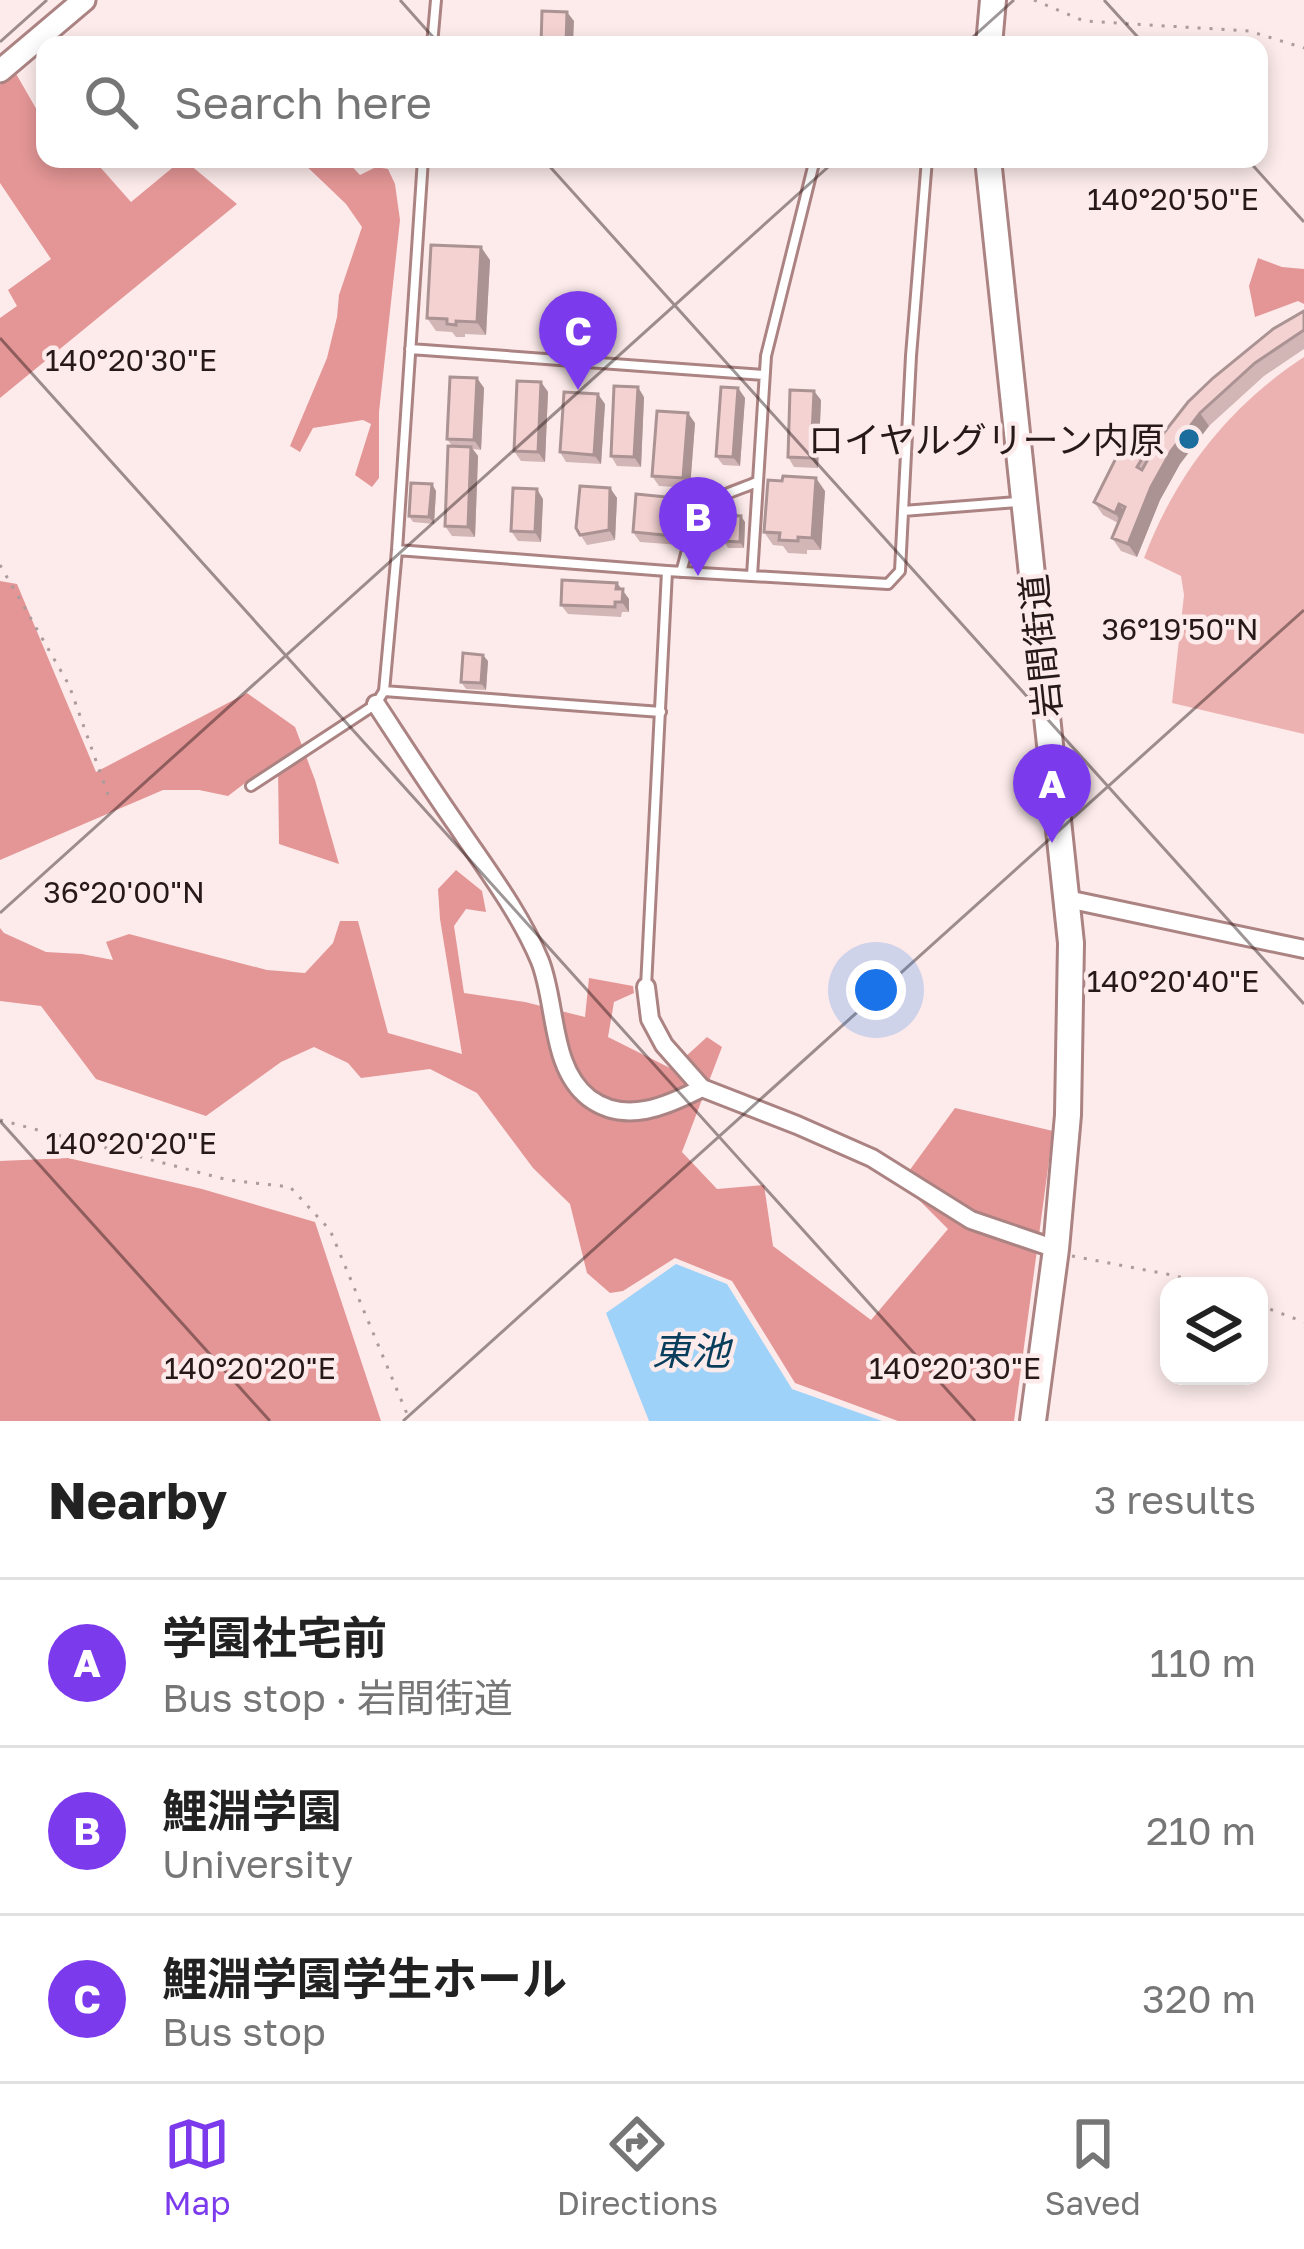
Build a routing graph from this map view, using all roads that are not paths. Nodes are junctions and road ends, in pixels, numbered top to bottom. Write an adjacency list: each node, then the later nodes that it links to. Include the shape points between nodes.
1 (84, 0): 4 (street)
2 (436, 0): 5 (lane)
3 (993, 0): 6 (main road)
4 (41, 36)
5 (433, 36)
6 (990, 36)
7 (36, 40): 8 (street)
8 (0, 70)
9 (423, 168): 13 (lane)
10 (813, 168): 14 (lane)
11 (926, 168): 17 (lane)
12 (989, 168): 16 (main road, 岩間街道)
13 (410, 349): 14 (lane); 18 (lane)
14 (764, 375): 15 (lane)
15 (757, 482): 20 (lane, via 705,507); 21 (lane)
16 (1025, 502): 17 (lane); 25 (main road, 岩間街道)
17 (903, 511): 21 (lane, via 900,571 888,584)
18 (397, 550): 19 (lane); 22 (lane)
19 (667, 571): 20 (lane); 23 (lane)
20 (681, 572): 21 (lane)
21 (752, 576)
22 (380, 697): 23 (lane); 24 (lane); 28 (street, via 519,919 541,964 573,1082 608,1108 636,1111)
23 (661, 712): 27 (lane)
24 (251, 786)
25 (1067, 899): 26 (street); 29 (main road, 岩間街道, via 1068,1114)
26 (1304, 949)
27 (646, 987): 28 (street, via 664,1045)
28 (701, 1088): 29 (street, via 872,1159 971,1220)
29 (1056, 1249): 30 (main road, 岩間街道)
30 (1033, 1421)

